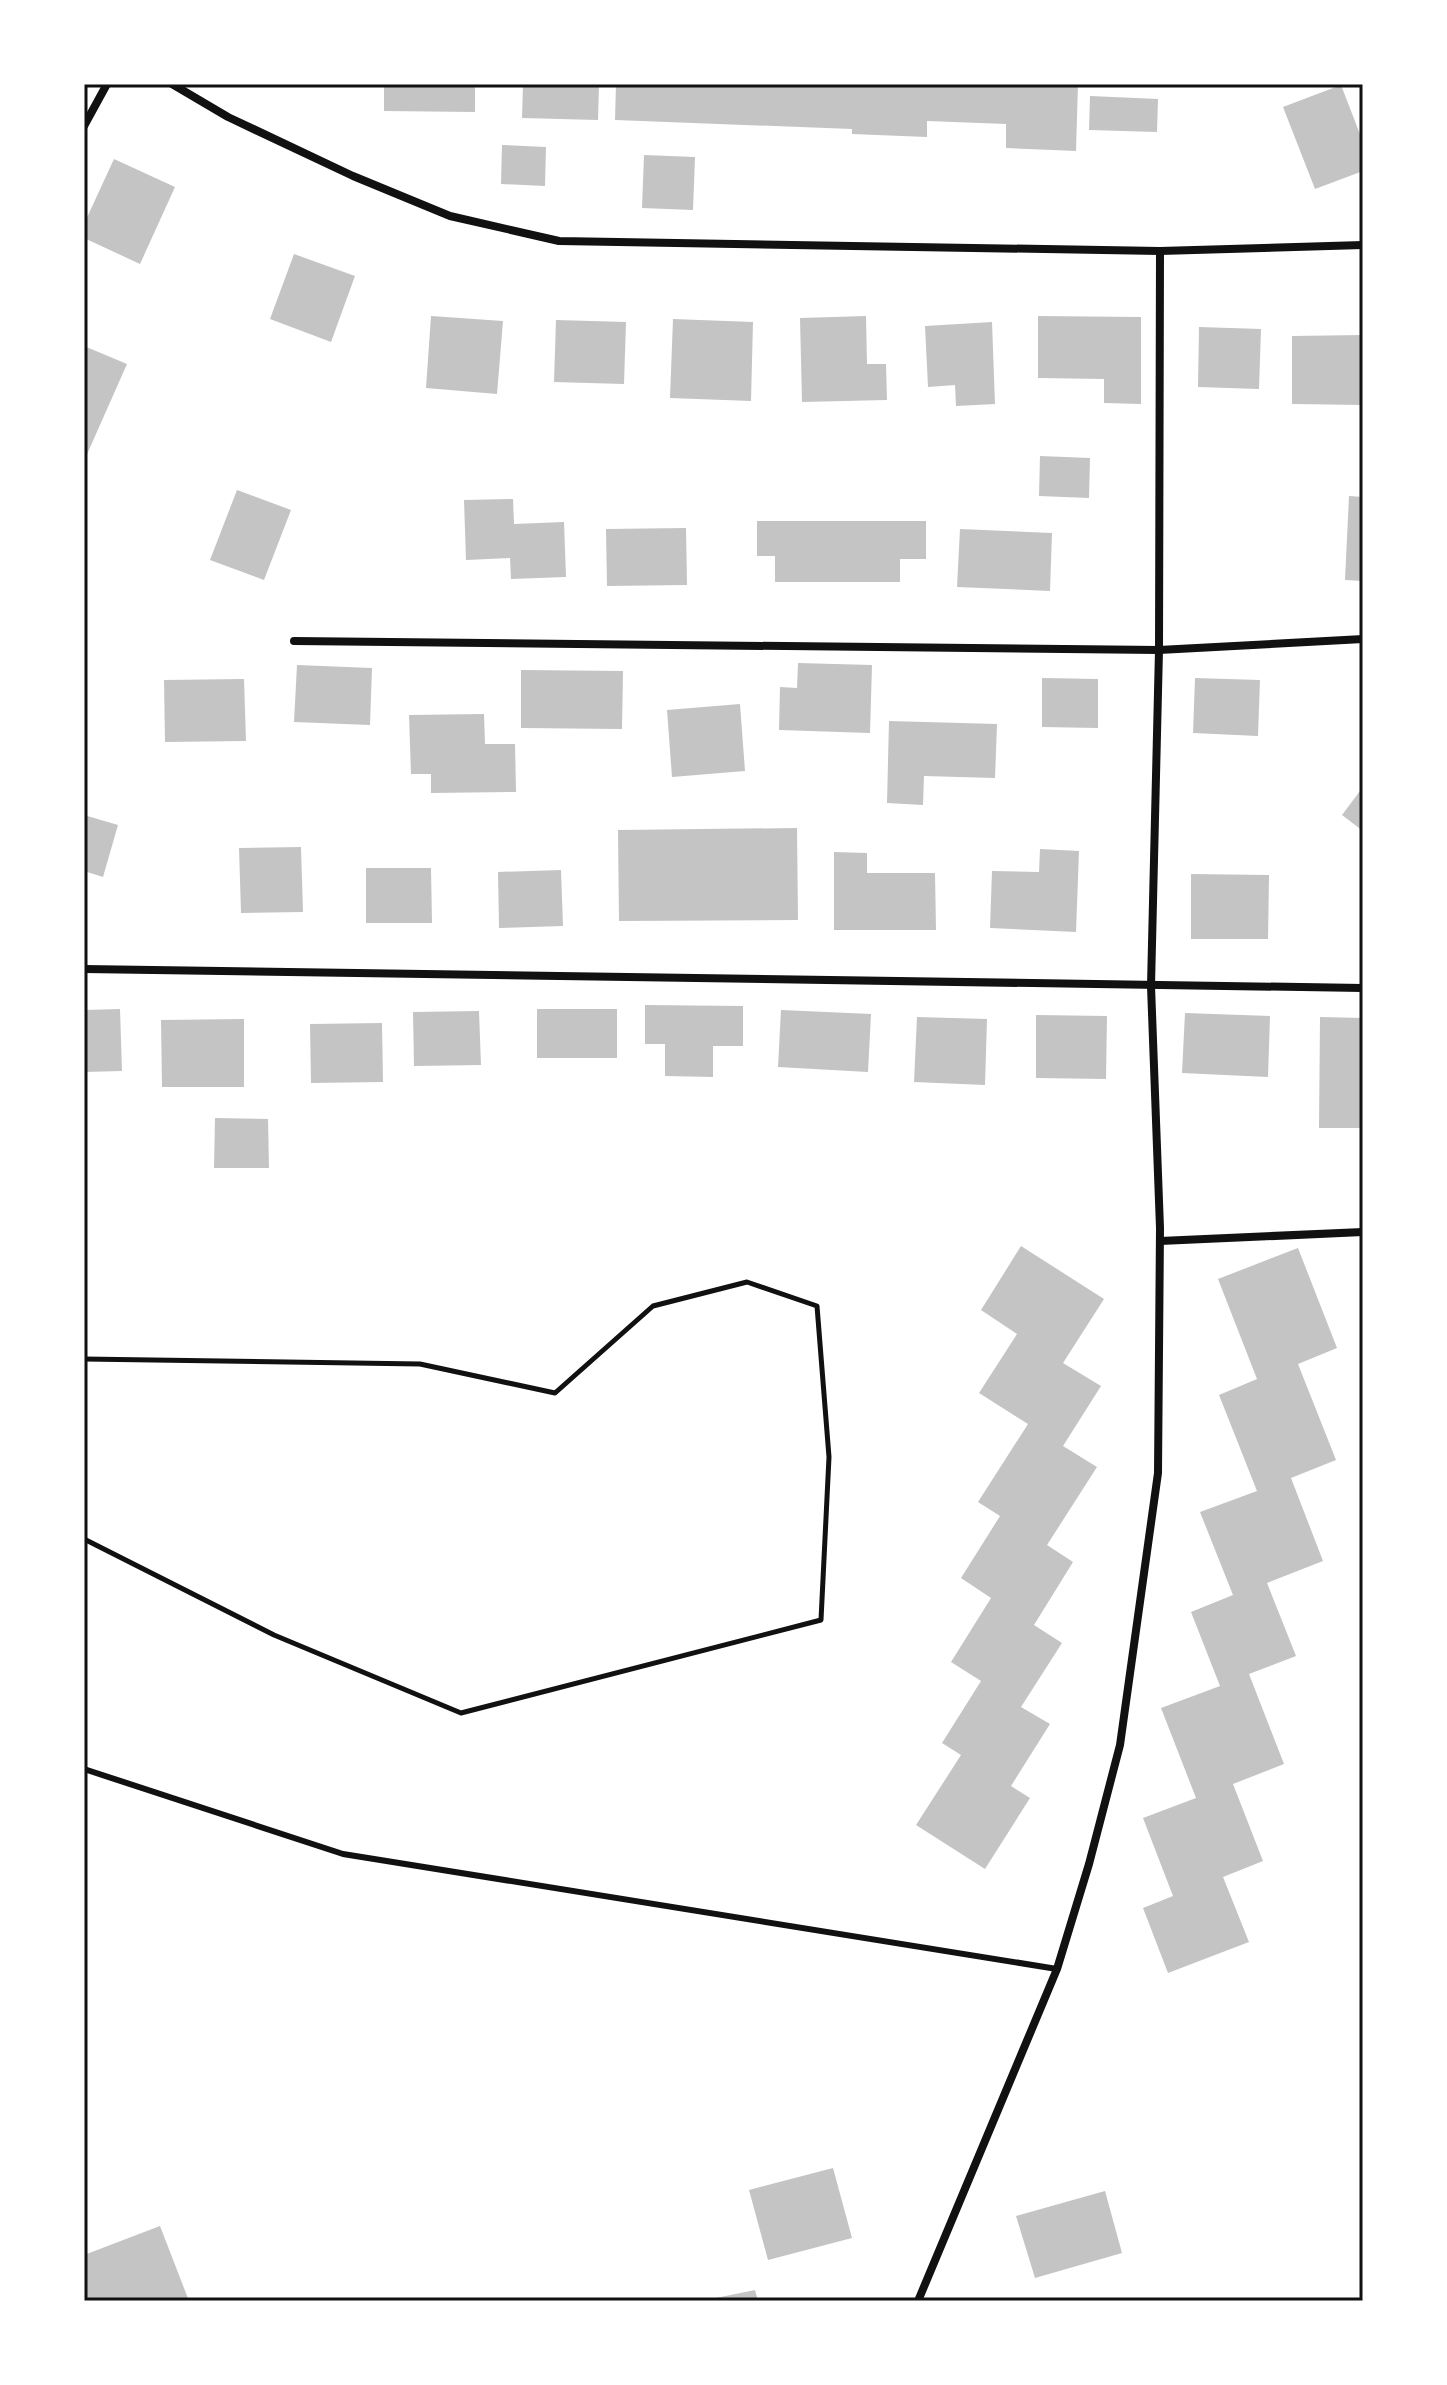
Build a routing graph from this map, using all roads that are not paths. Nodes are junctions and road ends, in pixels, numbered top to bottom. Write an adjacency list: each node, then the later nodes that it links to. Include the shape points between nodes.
1 (107, 84): 3 (street)
2 (172, 84): 5 (street, via 228,117 436,211 559,241)
3 (84, 126)
4 (1363, 245): 5 (street)
5 (1160, 251): 8 (street)
6 (1363, 639): 8 (street)
7 (294, 641): 8 (street)
8 (1159, 650): 10 (street)
9 (84, 969): 10 (street)
10 (1151, 986): 11 (street); 13 (street)
11 (1363, 988)
12 (1363, 1232): 13 (street)
13 (1160, 1241): 15 (street, via 1158,1473 1120,1745)
14 (84, 1769): 15 (lane, via 343,1854)
15 (1057, 1969): 16 (street)
16 (918, 2301)

